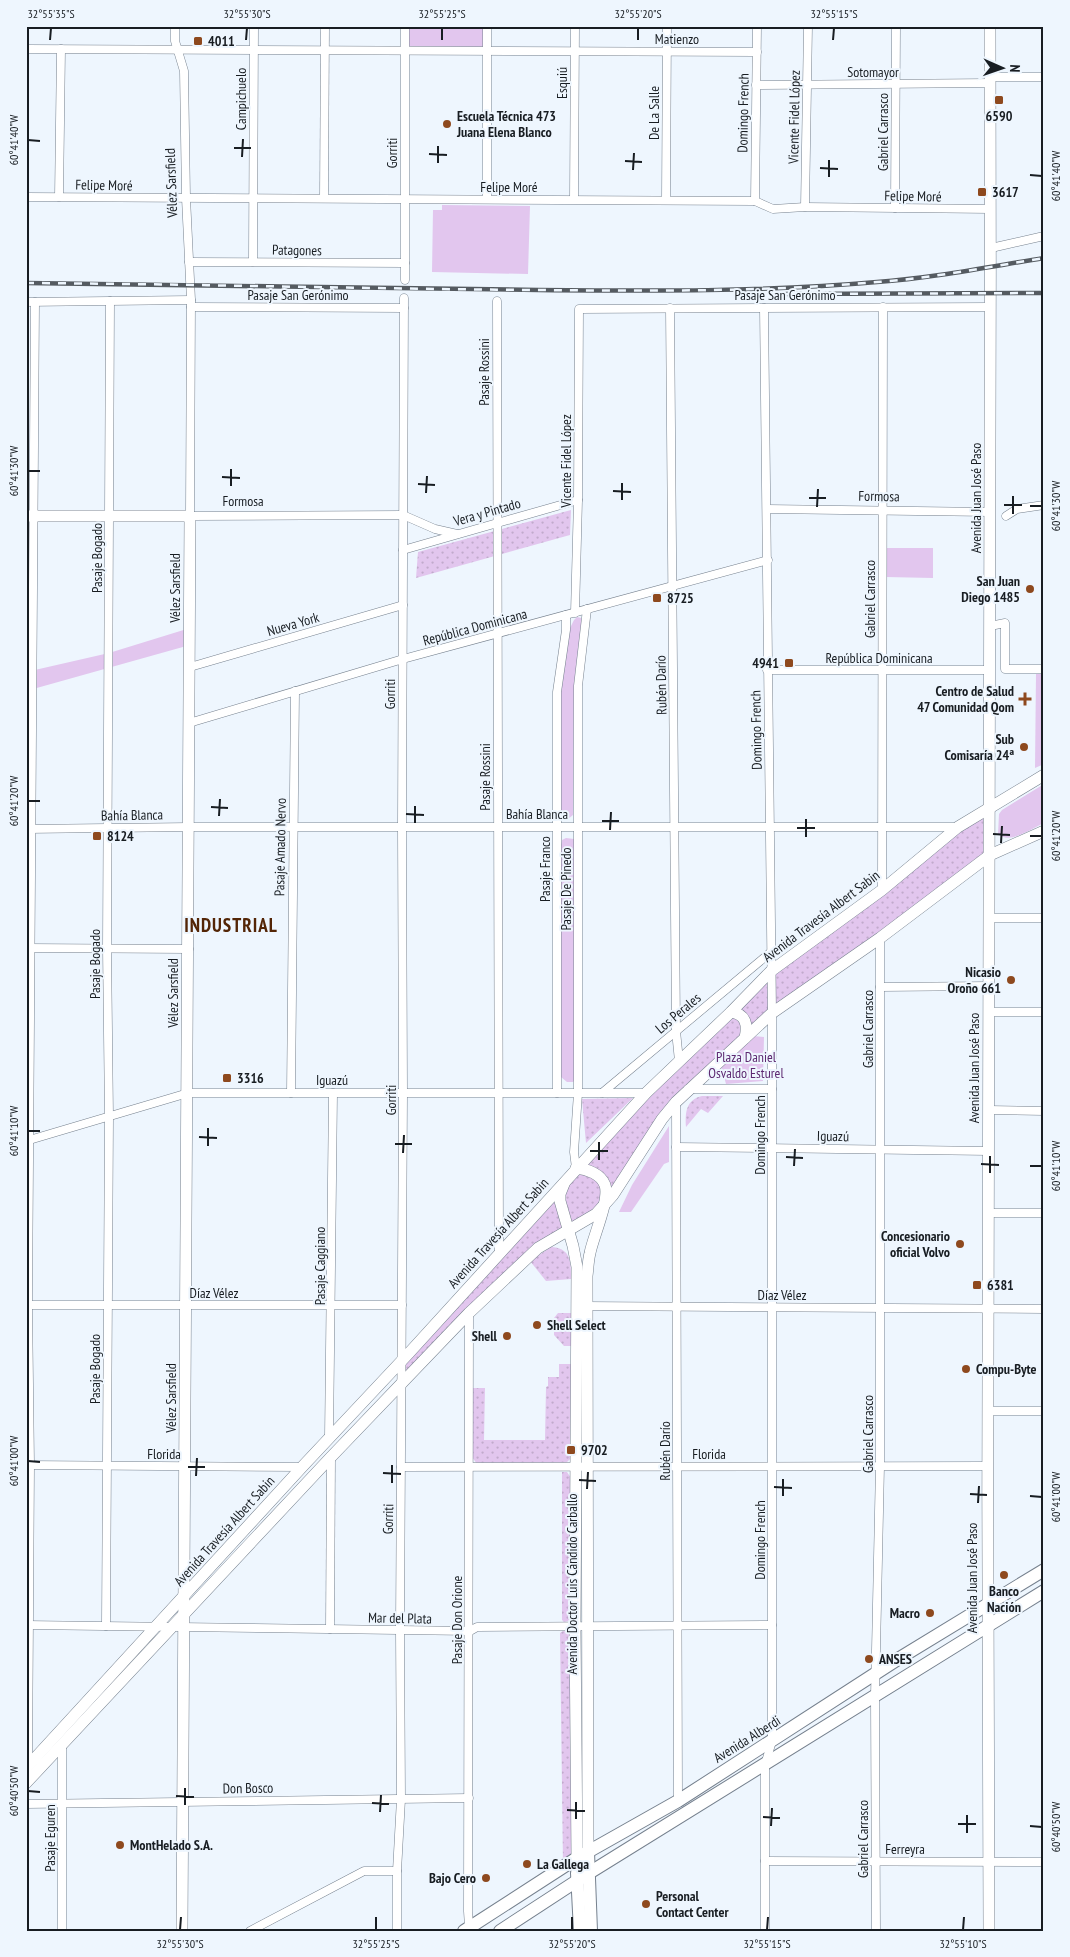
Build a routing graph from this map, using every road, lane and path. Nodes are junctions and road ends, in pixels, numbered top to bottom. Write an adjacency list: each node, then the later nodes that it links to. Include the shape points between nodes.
1 (175, 26): 14 (street, Vélez Sarsfield)
2 (254, 26): 15 (street, Campichuelo)
3 (325, 26): 16 (street)
4 (405, 26): 17 (street, Gorriti)
5 (488, 26): 18 (street)
6 (575, 26): 19 (street, Esquiú)
7 (667, 26): 20 (street, De La Salle)
8 (757, 26): 21 (street, Domingo French)
9 (808, 26): 26 (street, Vicente Fidel López)
10 (896, 26): 24 (street, Gabriel Carrasco)
11 (990, 26): 23 (main road, Avenida Juan José Paso)
12 (26, 49): 13 (street, Matienzo)
13 (61, 49): 14 (street, Matienzo); 28 (street)
14 (177, 50): 15 (street, Matienzo); 29 (street, Vélez Sarsfield, via 184,72)
15 (254, 50): 16 (street, Matienzo); 30 (street, Campichuelo)
16 (325, 50): 17 (street, Matienzo); 31 (street)
17 (405, 50): 18 (street, Matienzo); 32 (street, Gorriti)
18 (487, 51): 19 (street, Matienzo); 33 (street)
19 (575, 51): 20 (street, Matienzo); 34 (street, Esquiú)
20 (667, 51): 21 (street, Matienzo); 35 (street, De La Salle)
21 (757, 52): 25 (street, Domingo French)
22 (1044, 77): 23 (street, Sotomayor)
23 (990, 80): 24 (street, Sotomayor); 39 (main road, Avenida Juan José Paso)
24 (895, 84): 26 (street, Sotomayor); 38 (street, Gabriel Carrasco)
25 (756, 85): 26 (street, Sotomayor); 36 (street, Domingo French)
26 (807, 85): 37 (street, Vicente Fidel López)
27 (26, 196): 28 (street, Felipe Moré)
28 (59, 197): 29 (street, Felipe Moré)
29 (186, 198): 30 (street, Felipe Moré); 42 (street, Vélez Sarsfield)
30 (253, 198): 31 (street, Felipe Moré); 43 (street, Campichuelo)
31 (324, 198): 32 (street, Felipe Moré)
32 (405, 199): 33 (street, Felipe Moré); 44 (street, Gorriti)
33 (487, 199): 34 (street, Felipe Moré)
34 (574, 200): 35 (street, Felipe Moré)
35 (666, 200): 36 (street, Felipe Moré)
36 (755, 201): 37 (street, Felipe Moré, via 773,209)
37 (805, 207): 38 (street, Felipe Moré)
38 (894, 208): 39 (street, Felipe Moré)
39 (990, 209): 41 (main road, Avenida Juan José Paso)
40 (1044, 236): 41 (street)
41 (991, 248): 52 (main road, Avenida Juan José Paso)
42 (189, 262): 43 (street, Patagones); 51 (street, Vélez Sarsfield)
43 (253, 262): 44 (street, Patagones)
44 (405, 263): 45 (street, Gorriti)
45 (404, 280)
46 (404, 298): 53 (street, Gorriti)
47 (110, 301): 50 (street, Pasaje San Gerónimo); 51 (street, Pasaje San Gerónimo); 64 (street, Pasaje Bogado)
48 (497, 301): 68 (street, Pasaje Rossini)
49 (26, 302): 50 (street, Pasaje San Gerónimo)
50 (35, 302): 63 (street)
51 (191, 304): 53 (street, Pasaje San Gerónimo); 65 (street, Vélez Sarsfield)
52 (991, 307): 56 (street, Pasaje San Gerónimo); 62 (main road, Avenida Juan José Paso)
53 (404, 308): 66 (street, Gorriti)
54 (670, 308): 55 (street, Pasaje San Gerónimo); 57 (street, Pasaje San Gerónimo); 72 (street, Rubén Darío)
55 (764, 308): 56 (street, Pasaje San Gerónimo); 60 (street, Domingo French)
56 (883, 308): 61 (street, Gabriel Carrasco)
57 (579, 309): 58 (street, Vicente Fidel López)
58 (578, 500): 68 (street, Vera y Pintado); 75 (street, Vicente Fidel López)
59 (1044, 505): 67 (street, via 1016,509)
60 (767, 509): 61 (street, Formosa); 71 (street, Domingo French)
61 (883, 511): 62 (street, Formosa); 82 (street, Gabriel Carrasco)
62 (990, 512): 77 (main road, Avenida Juan José Paso)
63 (30, 516): 64 (main road, Formosa); 100 (street)
64 (110, 516): 65 (main road, Formosa); 99 (street, Pasaje Bogado)
65 (190, 516): 66 (street, Formosa); 80 (main road, Vélez Sarsfield)
66 (403, 516): 69 (street, Formosa); 70 (street, Gorriti)
67 (1006, 516)
68 (497, 522): 69 (street, Vera y Pintado); 78 (street, Pasaje Rossini)
69 (457, 534): 70 (street, Vera y Pintado)
70 (403, 550): 73 (street, Gorriti)
71 (768, 560): 72 (street, República Dominicana); 81 (street, Domingo French)
72 (672, 585): 74 (street, República Dominicana); 96 (street, Rubén Darío)
73 (403, 605): 79 (street, Gorriti); 80 (street, Nueva York)
74 (586, 610): 75 (street, República Dominicana); 95 (street, Pasaje De Pinedo, via 578,686)
75 (575, 613): 76 (street, República Dominicana)
76 (566, 615): 78 (street, República Dominicana); 94 (street, Pasaje Franco, via 557,692)
77 (990, 626): 83 (main road, Avenida Juan José Paso); 84 (street, via 1006,623 1005,669)
78 (497, 634): 79 (street, República Dominicana); 93 (street, Pasaje Rossini)
79 (403, 659): 85 (street, República Dominicana); 92 (street, Gorriti)
80 (190, 667): 86 (main road, Vélez Sarsfield)
81 (767, 670): 82 (street, República Dominicana); 97 (street, Domingo French)
82 (882, 670): 83 (street, República Dominicana); 98 (street, Gabriel Carrasco)
83 (990, 670): 88 (main road, Avenida Juan José Paso)
84 (1044, 670)
85 (295, 691): 86 (street, República Dominicana); 91 (street, Pasaje Amado Nervo)
86 (189, 723): 90 (main road, Vélez Sarsfield)
87 (1044, 775): 88 (main road, Avenida Travesía Albert Sabin)
88 (990, 806): 89 (main road, Avenida Travesía Albert Sabin); 102 (main road, Avenida Juan José Paso)
89 (958, 826): 98 (street, Bahía Blanca); 103 (main road, Avenida Travesía Albert Sabin)
90 (189, 827): 91 (street, Bahía Blanca); 99 (street, Bahía Blanca); 109 (main road, Vélez Sarsfield)
91 (293, 827): 92 (street, Bahía Blanca); 124 (street, Pasaje Amado Nervo)
92 (402, 827): 93 (street, Bahía Blanca); 126 (street, Gorriti)
93 (498, 827): 94 (street, Bahía Blanca); 127 (street, Pasaje Rossini)
94 (557, 827): 95 (street, Bahía Blanca); 128 (street, Pasaje Franco)
95 (578, 827): 96 (street, Bahía Blanca); 129 (street, Pasaje De Pinedo)
96 (674, 827): 97 (street, Bahía Blanca); 118 (street, Rubén Darío)
97 (769, 827): 98 (street, Bahía Blanca); 110 (street, Domingo French)
98 (881, 827): 103 (street, Gabriel Carrasco)
99 (108, 828): 100 (street, Bahía Blanca); 108 (street, Pasaje Bogado)
100 (29, 829): 107 (street)
101 (1044, 831): 102 (main road, Avenida Travesía Albert Sabin)
102 (990, 855): 104 (main road, Avenida Juan José Paso); 106 (main road, Avenida Travesía Albert Sabin)
103 (882, 890): 111 (main road, Avenida Travesía Albert Sabin)
104 (990, 918): 105 (street); 112 (main road, Avenida Juan José Paso)
105 (1044, 918)
106 (880, 938): 113 (street, Gabriel Carrasco); 117 (main road, Avenida Travesía Albert Sabin)
107 (28, 948): 108 (street); 136 (street)
108 (107, 948): 109 (street); 135 (street, Pasaje Bogado)
109 (189, 948): 123 (main road, Vélez Sarsfield)
110 (771, 952): 111 (street, Domingo French); 118 (street, Los Perales)
111 (771, 971): 114 (main road, Avenida Travesía Albert Sabin); 117 (street, Domingo French)
112 (990, 986): 113 (street); 115 (main road, Avenida Juan José Paso)
113 (880, 987): 139 (street, Gabriel Carrasco)
114 (731, 1012): 119 (main road, via 745,1020); 120 (main road, Avenida Travesía Albert Sabin)
115 (990, 1012): 116 (street); 133 (main road, Avenida Juan José Paso)
116 (1044, 1012)
117 (772, 1013): 119 (main road, Avenida Travesía Albert Sabin); 122 (street, Domingo French)
118 (676, 1031): 120 (street, Rubén Darío); 130 (street, Los Perales)
119 (745, 1038): 121 (main road, Avenida Travesía Albert Sabin)
120 (679, 1061): 131 (main road, Avenida Travesía Albert Sabin)
121 (688, 1089): 122 (street); 132 (main road, Avenida Travesía Albert Sabin)
122 (772, 1089): 138 (street, Domingo French)
123 (188, 1093): 124 (street, Iguazú); 135 (street, Iguazú); 152 (main road, Vélez Sarsfield)
124 (291, 1093): 125 (street, Iguazú)
125 (333, 1093): 126 (street, Iguazú); 153 (street, Pasaje Caggiano)
126 (403, 1093): 127 (street, Iguazú); 154 (street, Gorriti)
127 (499, 1093): 128 (street, Iguazú); 149 (street, Pasaje Rossini)
128 (557, 1093): 129 (street, Iguazú)
129 (578, 1093): 130 (street, Iguazú); 141 (street, Pasaje De Pinedo)
130 (602, 1093): 131 (street, Iguazú)
131 (646, 1093): 141 (main road, Avenida Travesía Albert Sabin)
132 (676, 1102): 137 (street, Rubén Darío); 144 (main road, Avenida Travesía Albert Sabin)
133 (989, 1110): 134 (street); 140 (main road, Avenida Juan José Paso)
134 (1044, 1111)
135 (109, 1117): 136 (street, Iguazú); 151 (street, Pasaje Bogado)
136 (27, 1141): 150 (street)
137 (676, 1147): 138 (street, Iguazú); 156 (street, Rubén Darío)
138 (772, 1148): 139 (street, Iguazú); 157 (street, Domingo French)
139 (881, 1149): 140 (street, Iguazú); 158 (street, Gabriel Carrasco)
140 (989, 1151): 145 (main road, Avenida Juan José Paso)
141 (576, 1168): 142 (main road, Avenida Travesía Albert Sabin); 144 (main road, Avenida Doctor Luis Cándido Carballo, via 594,1174 605,1186)
142 (566, 1180): 143 (main road, Avenida Doctor Luis Cándido Carballo, via 560,1194); 149 (main road, Avenida Travesía Albert Sabin)
143 (562, 1208): 147 (main road, via 573,1218); 148 (main road, Avenida Doctor Luis Cándido Carballo)
144 (602, 1208): 147 (main road, Avenida Travesía Albert Sabin); 155 (main road, Avenida Doctor Luis Cándido Carballo)
145 (988, 1213): 146 (street); 159 (main road, Avenida Juan José Paso)
146 (1044, 1213)
147 (588, 1219): 148 (main road, Avenida Travesía Albert Sabin)
148 (568, 1230): 155 (main road, Avenida Doctor Luis Cándido Carballo, via 577,1267); 161 (main road, Avenida Travesía Albert Sabin, via 538,1248)
149 (499, 1254): 162 (main road, Avenida Travesía Albert Sabin)
150 (27, 1305): 151 (street, Díaz Vélez); 168 (street)
151 (107, 1305): 152 (street, Díaz Vélez); 169 (street, Pasaje Bogado)
152 (186, 1305): 153 (street, Díaz Vélez); 170 (main road, Vélez Sarsfield)
153 (332, 1305): 154 (street, Díaz Vélez); 166 (street, Pasaje Caggiano)
154 (402, 1305): 162 (street, Gorriti)
155 (581, 1306): 156 (street, Díaz Vélez); 178 (main road, Avenida Doctor Luis Cándido Carballo)
156 (677, 1308): 157 (street, Díaz Vélez); 175 (street, Rubén Darío)
157 (772, 1308): 158 (street, Díaz Vélez); 176 (street, Domingo French)
158 (880, 1308): 159 (street, Díaz Vélez); 171 (street, Gabriel Carrasco)
159 (988, 1309): 160 (street, Díaz Vélez); 165 (main road, Avenida Juan José Paso)
160 (1044, 1309)
161 (469, 1312): 163 (main road, Avenida Travesía Albert Sabin); 177 (street, Pasaje Don Orione)
162 (402, 1362): 163 (street, Gorriti); 166 (main road, Avenida Travesía Albert Sabin)
163 (402, 1383): 167 (main road, Avenida Travesía Albert Sabin); 174 (street, Gorriti)
164 (1044, 1411): 165 (street)
165 (988, 1412): 172 (main road, Avenida Juan José Paso)
166 (329, 1440): 173 (main road, Avenida Travesía Albert Sabin)
167 (331, 1457): 183 (main road, Avenida Travesía Albert Sabin); 192 (street)
168 (28, 1465): 169 (street, Florida); 184 (street)
169 (107, 1466): 170 (street, Florida); 186 (street, Pasaje Bogado)
170 (186, 1466): 173 (street, Florida); 181 (main road, Vélez Sarsfield)
171 (880, 1466): 172 (street, Florida); 176 (street, Florida); 195 (street, Gabriel Carrasco)
172 (988, 1466): 182 (main road, Avenida Juan José Paso)
173 (302, 1467): 181 (main road, Avenida Travesía Albert Sabin)
174 (401, 1467): 177 (street, Florida); 193 (street, Gorriti)
175 (677, 1467): 176 (street, Florida); 178 (street, Florida); 188 (street, Rubén Darío)
176 (772, 1467): 185 (street, Domingo French)
177 (470, 1468): 178 (street, Florida); 194 (street, Pasaje Don Orione)
178 (582, 1468): 190 (main road, Avenida Doctor Luis Cándido Carballo)
179 (1044, 1570): 182 (main road, Avenida Alberdi)
180 (1044, 1591): 191 (main road)
181 (184, 1597): 183 (main road, Vélez Sarsfield); 187 (main road, Avenida Travesía Albert Sabin)
182 (987, 1605): 191 (main road, Avenida Juan José Paso); 195 (main road, Avenida Alberdi)
183 (184, 1614): 189 (main road, Vélez Sarsfield)
184 (27, 1625): 186 (street, Mar del Plata); 200 (street)
185 (772, 1625): 188 (street, Mar del Plata); 197 (street, Domingo French)
186 (106, 1626): 187 (street, Mar del Plata)
187 (158, 1626): 189 (street, Mar del Plata); 200 (main road, Avenida Travesía Albert Sabin)
188 (678, 1626): 190 (street, Mar del Plata); 205 (street, Rubén Darío)
189 (178, 1627): 192 (street, Mar del Plata); 198 (main road); 204 (main road, Vélez Sarsfield)
190 (581, 1627): 194 (street, Mar del Plata, via 477,1627); 208 (main road, Avenida Doctor Luis Cándido Carballo); 209 (main road, Avenida Doctor Luis Cándido Carballo)
191 (987, 1627): 196 (main road); 212 (main road, Avenida Juan José Paso)
192 (330, 1629): 193 (street, Mar del Plata)
193 (400, 1630): 194 (street, Mar del Plata); 202 (street, Gorriti)
194 (470, 1631): 203 (street, Pasaje Don Orione)
195 (876, 1673): 196 (street, Gabriel Carrasco); 197 (main road, Avenida Alberdi)
196 (875, 1696): 199 (main road); 211 (street, Gabriel Carrasco)
197 (772, 1741): 199 (street, Domingo French); 205 (main road, Avenida Alberdi)
198 (62, 1745): 201 (main road); 207 (street, Pasaje Eguren)
199 (765, 1765): 210 (street, Domingo French); 215 (main road)
200 (27, 1767)
201 (26, 1783)
202 (401, 1798): 203 (street, Don Bosco); 204 (street, Don Bosco); 214 (street, Gorriti)
203 (469, 1798): 217 (street, Pasaje Don Orione)
204 (184, 1801): 207 (street, Don Bosco); 219 (main road, Vélez Sarsfield)
205 (678, 1801): 208 (main road, Avenida Alberdi)
206 (26, 1804): 207 (street, Don Bosco)
207 (62, 1804): 218 (street, Pasaje Eguren)
208 (588, 1852): 209 (main road, Avenida Alberdi); 215 (main road, Avenida Doctor Luis Cándido Carballo)
209 (577, 1858): 216 (main road, Avenida Doctor Luis Cándido Carballo); 217 (main road, Avenida Alberdi)
210 (765, 1861): 211 (street, Ferreyra); 225 (street, Domingo French)
211 (876, 1862): 212 (street, Ferreyra); 226 (street, Gabriel Carrasco)
212 (989, 1862): 213 (street, Ferreyra); 227 (main road, Avenida Juan José Paso)
213 (1044, 1862)
214 (397, 1871): 220 (street, via 364,1871); 221 (street, Gorriti)
215 (589, 1873): 216 (main road); 224 (main road, Avenida Doctor Luis Cándido Carballo)
216 (578, 1880): 222 (main road); 223 (main road, Avenida Doctor Luis Cándido Carballo)
217 (466, 1929)
218 (62, 1931)
219 (182, 1931)
220 (250, 1931)
221 (396, 1931)
222 (500, 1931)
223 (580, 1931)
224 (591, 1931)
225 (765, 1931)
226 (876, 1931)
227 (989, 1931)

